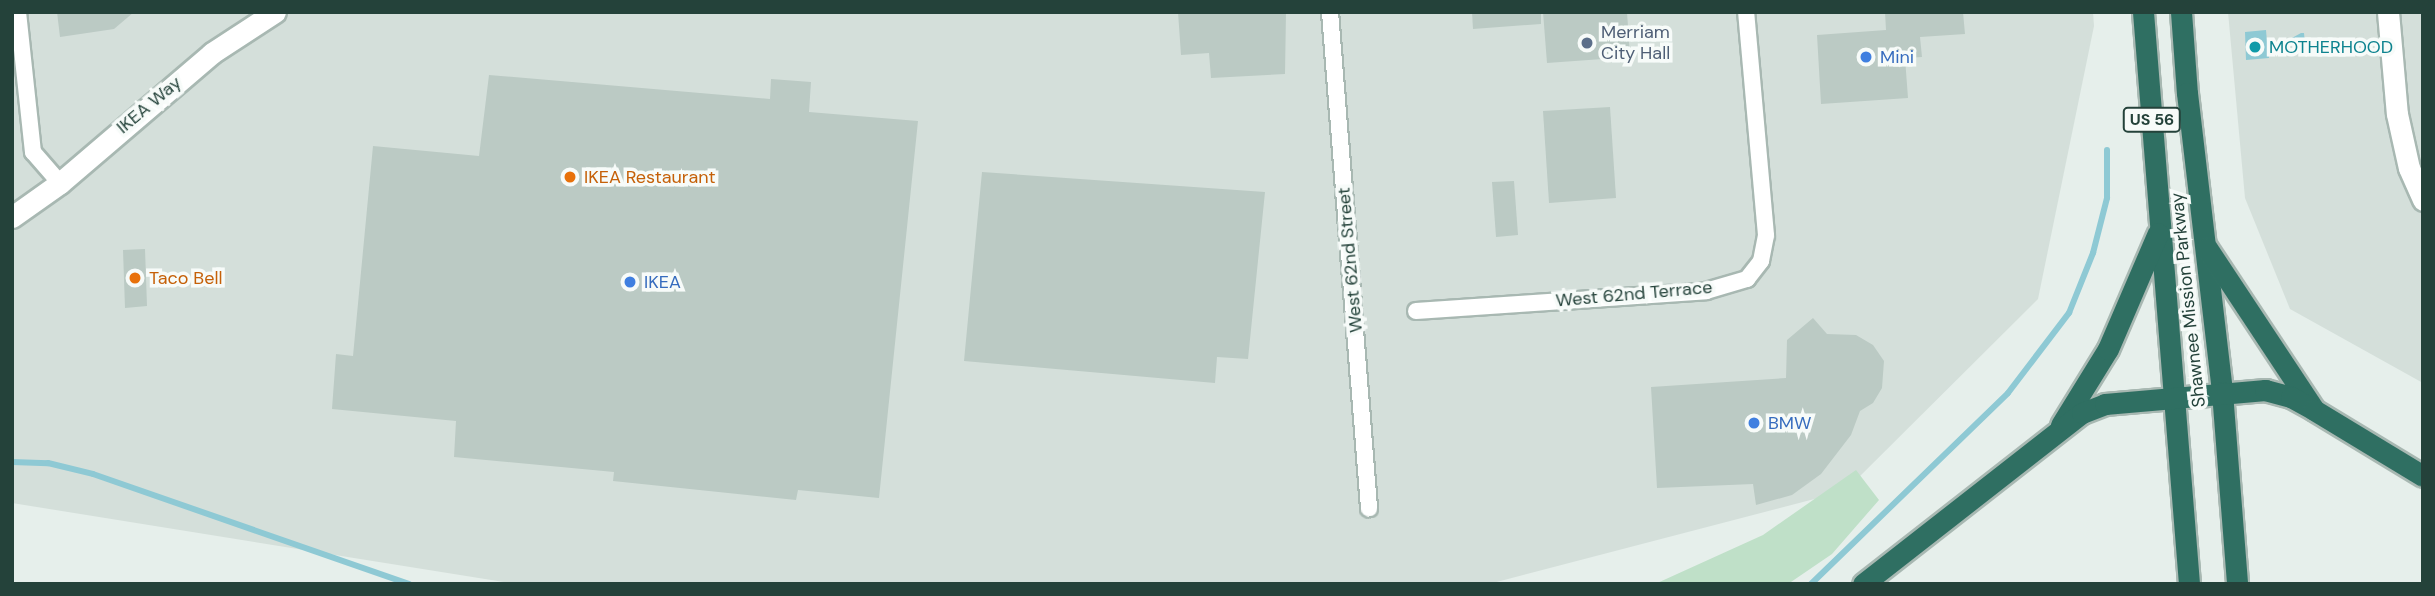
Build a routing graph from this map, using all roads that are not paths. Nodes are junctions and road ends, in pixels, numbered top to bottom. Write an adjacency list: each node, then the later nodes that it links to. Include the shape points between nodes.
1 (18, 12): 8 (street, via 33,152)
2 (275, 12): 8 (street, IKEA Way, via 212,53)
3 (1330, 12): 19 (street, West 62nd Street)
4 (1746, 12): 13 (street, West 62nd Terrace, via 1766,235 1760,261 1747,279 1706,291)
5 (2143, 12): 11 (highway, Shawnee Mission Parkway / US 56)
6 (2181, 12): 12 (highway, Shawnee Mission Parkway / US 56)
7 (2388, 12): 9 (street, via 2397,114 2409,168)
8 (60, 183): 10 (street, IKEA Way)
9 (2423, 200)
10 (18, 210)
11 (2160, 228): 15 (highway, Shawnee Mission Parkway / US 56); 17 (highway, via 2108,349)
12 (2206, 246): 14 (highway, Shawnee Mission Parkway); 16 (highway, US 56)
13 (1416, 311)
14 (2222, 392): 15 (highway); 16 (highway, via 2265,390); 22 (highway, Shawnee Mission Parkway)
15 (2174, 396): 17 (highway, via 2105,404 2082,414); 21 (highway, Shawnee Mission Parkway / US 56)
16 (2314, 410): 18 (highway, US 56)
17 (2055, 435): 20 (highway)
18 (2423, 476)
19 (1369, 508)
20 (1863, 584)
21 (2189, 584)
22 (2238, 584)

